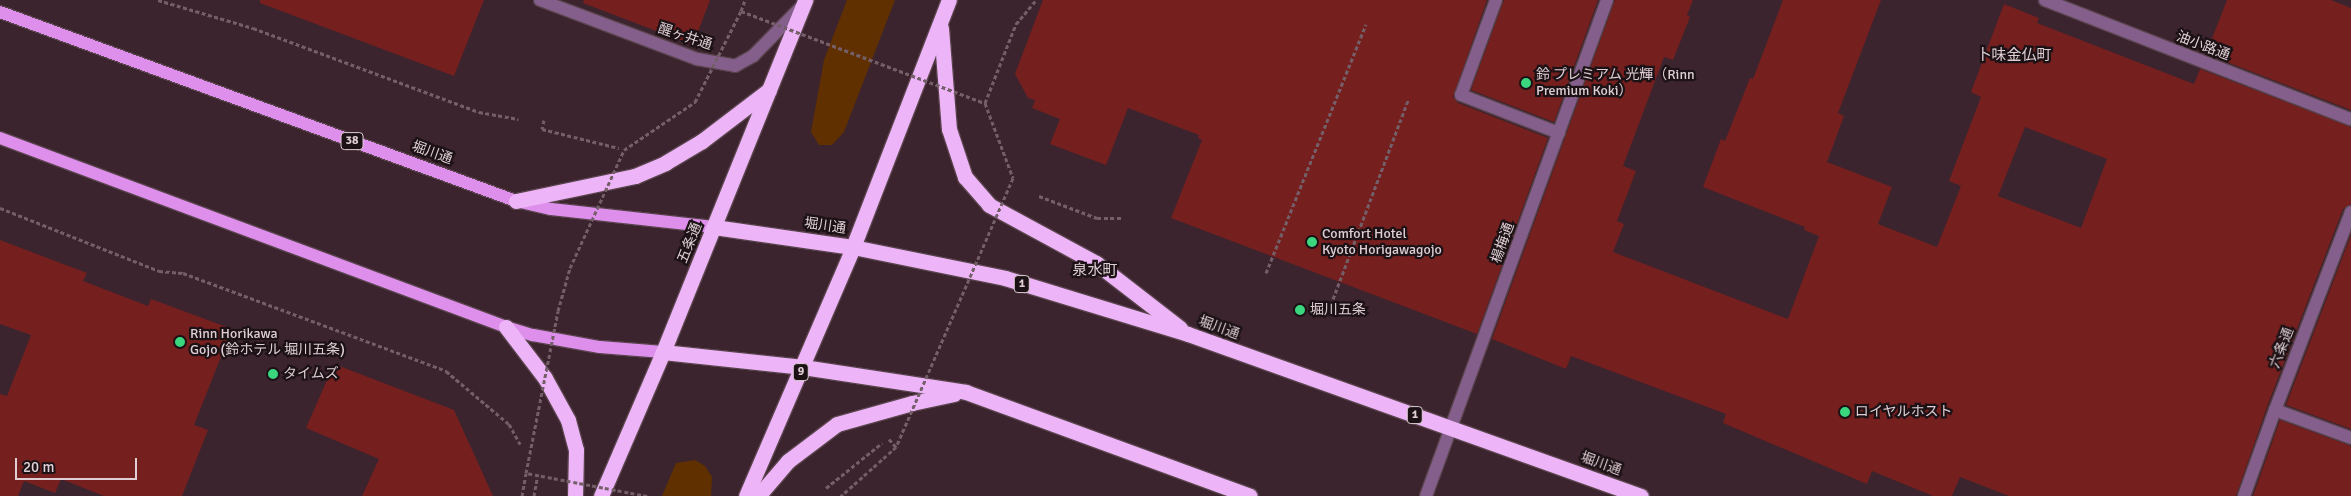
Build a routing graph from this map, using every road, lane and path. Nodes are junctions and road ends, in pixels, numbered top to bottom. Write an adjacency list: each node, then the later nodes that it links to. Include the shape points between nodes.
1 (158, 0): 17 (path, via 253,28 479,112)
2 (540, 0): 9 (street, 醒ヶ井通, via 697,59 735,66 753,56)
3 (745, 0): 10 (path)
4 (949, 0): 12 (highway)
5 (1035, 0): 16 (path, via 1016,24)
6 (1496, 0): 20 (street, via 1460,95)
7 (1607, 0): 20 (street, 楊梅通)
8 (2045, 0): 18 (street, 油小路通)
9 (804, 2): 14 (highway, 五条通)
10 (741, 11): 16 (path, bridge); 22 (path, bridge, via 694,102)
11 (0, 12): 26 (main road, 堀川通 / 38)
12 (940, 21): 31 (highway); 35 (highway, via 949,129 965,177 990,205 1096,262)
13 (1366, 24): 32 (path)
14 (769, 90): 26 (highway, via 702,141 665,163 635,176); 30 (highway, 五条通)
15 (1408, 100): 33 (path)
16 (985, 104): 23 (path, bridge, via 1013,178)
17 (518, 119)
18 (2351, 119)
19 (544, 120): 22 (path, via 542,129)
20 (1559, 133): 40 (street, 楊梅通)
21 (0, 138): 34 (main road)
22 (624, 150): 44 (path, bridge, via 570,268 558,311)
23 (1010, 185): 24 (path); 54 (path, bridge, via 896,447)
24 (1019, 188)
25 (1036, 195): 29 (path, via 1097,218)
26 (516, 201): 30 (main road, 堀川通 / 38, via 551,209)
27 (0, 208): 42 (path, via 160,271 183,273 446,371 509,424)
28 (2351, 212): 39 (street, 六条通)
29 (1121, 218)
30 (714, 227): 31 (highway, 堀川通 / 1); 36 (highway, 五条通)
31 (853, 246): 35 (highway, 堀川通 / 1, via 1005,278); 37 (highway, 9)
32 (1266, 273)
33 (1333, 299)
34 (506, 327): 36 (main road, via 600,347); 49 (highway, via 545,378 568,420 576,450)
35 (1188, 334): 40 (highway, 堀川通 / 1)
36 (663, 352): 37 (highway); 50 (highway, 五条通)
37 (803, 367): 38 (highway); 52 (highway, 9)
38 (966, 392): 53 (highway, via 837,424 788,461); 55 (highway)
39 (2275, 410): 41 (street); 58 (street, 六条通)
40 (1452, 428): 56 (street, 楊梅通); 57 (highway, 堀川通 / 1)
41 (2351, 438)
42 (520, 444)
43 (881, 444): 46 (path)
44 (526, 473): 47 (path); 51 (path, bridge)
45 (537, 480): 48 (path)
46 (826, 488)
47 (522, 496)
48 (534, 496)
49 (574, 496)
50 (601, 496)
51 (648, 496)
52 (746, 496)
53 (758, 496)
54 (841, 496)
55 (1250, 496)
56 (1426, 496)
57 (1641, 496)
58 (2244, 496)

